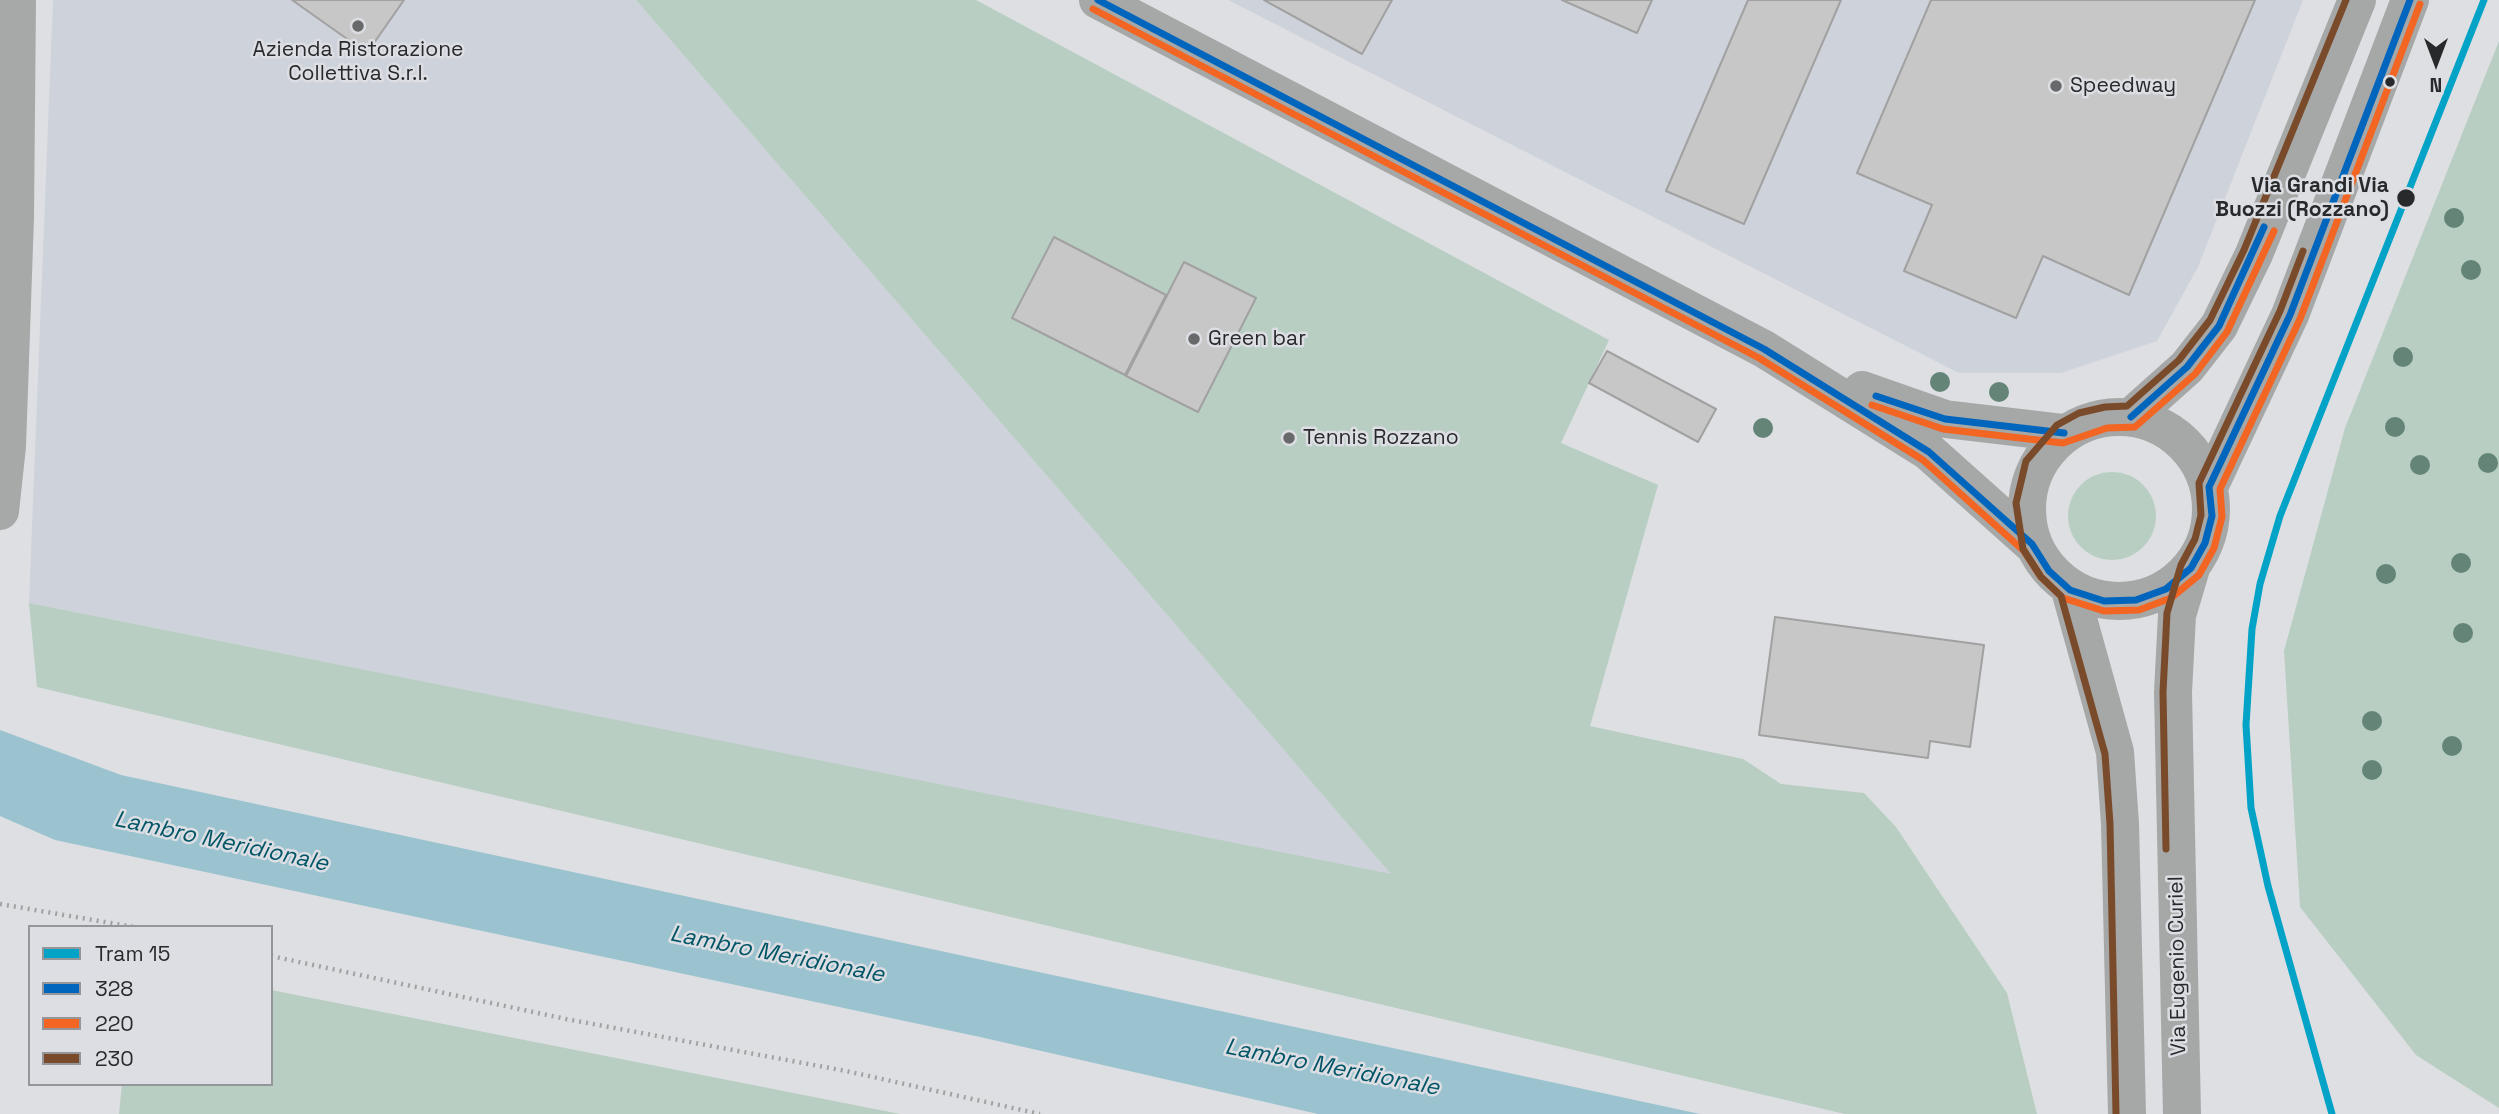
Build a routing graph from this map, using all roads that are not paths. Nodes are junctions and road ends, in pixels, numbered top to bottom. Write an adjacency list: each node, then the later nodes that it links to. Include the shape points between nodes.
1 (17, 0): 9 (street, via 15,217 7,446)
2 (1098, 0): 5 (main road)
3 (2357, 0): 6 (main road, via 2254,254 2219,326 2187,368)
4 (2410, 0): 8 (main road, via 2290,315)
5 (1765, 349): 7 (main road, via 1903,407 1945,419); 10 (main road, via 1929,452)
6 (2131, 417): 7 (main road, via 2106,417); 8 (main road, via 2158,424 2181,439 2199,461)
7 (2064, 433): 10 (main road, via 2035,466 2026,505)
8 (2210, 487): 11 (main road, via 2211,516 2205,543)
9 (0, 511)
10 (2032, 544): 12 (main road, via 2049,571)
11 (2190, 568): 12 (main road, via 2166,589 2136,600 2104,601); 14 (main road, Via Eugenio Curiel, via 2177,615 2173,691)
12 (2070, 590): 13 (main road, via 2115,752)
13 (2127, 1114)
14 (2182, 1114)

